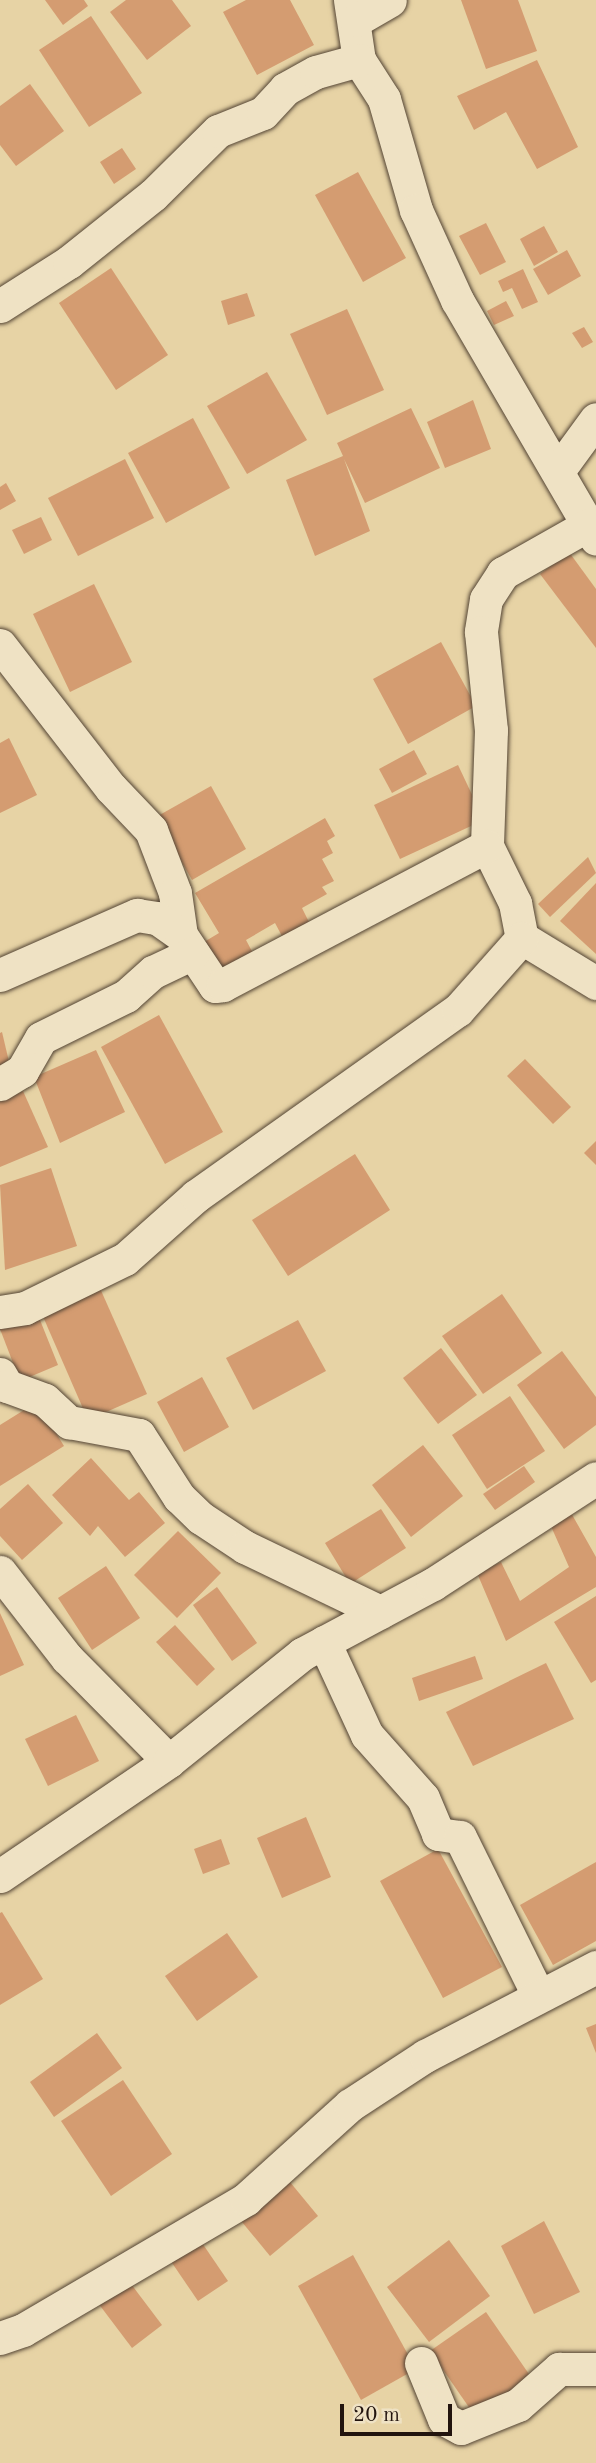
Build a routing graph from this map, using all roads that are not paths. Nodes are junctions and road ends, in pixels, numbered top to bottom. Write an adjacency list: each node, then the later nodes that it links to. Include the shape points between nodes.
1 (390, 0): 2 (street)
2 (353, 10): 3 (street)
3 (359, 60): 4 (street, via 316,72 285,89 263,113 218,131 153,195 69,261); 6 (street, via 384,99 416,210 457,300)
4 (0, 306)
5 (596, 419): 6 (street)
6 (558, 471): 7 (street)
7 (592, 532): 9 (street, via 524,556 503,573 486,599 481,632 491,730)
8 (0, 645): 11 (street, via 111,788 151,830 175,893)
9 (487, 846): 10 (street, via 515,902); 11 (street, via 223,985 215,986)
10 (522, 938): 13 (street); 15 (street, via 458,1010 196,1196 125,1259 25,1308)
11 (187, 944): 12 (street, via 157,918 137,915); 14 (street, via 126,996 41,1038 22,1071)
12 (0, 975)
13 (596, 983)
14 (0, 1084)
15 (0, 1312)
16 (0, 1374): 19 (street, via 7,1386 45,1400 69,1422 139,1435 179,1497 201,1517 245,1547)
17 (596, 1478): 19 (street, via 433,1584)
18 (0, 1572): 21 (street, via 67,1658)
19 (380, 1612): 20 (street)
20 (324, 1642): 21 (street); 24 (street, via 367,1735 423,1798 438,1834 460,1837)
21 (169, 1761): 22 (street)
22 (0, 1876)
23 (596, 1967): 24 (street)
24 (538, 1995): 25 (street, via 425,2056 350,2105 246,2199 23,2330)
25 (0, 2338)
26 (421, 2363): 27 (street, via 444,2419 461,2428 518,2405 559,2369)
27 (596, 2369)

